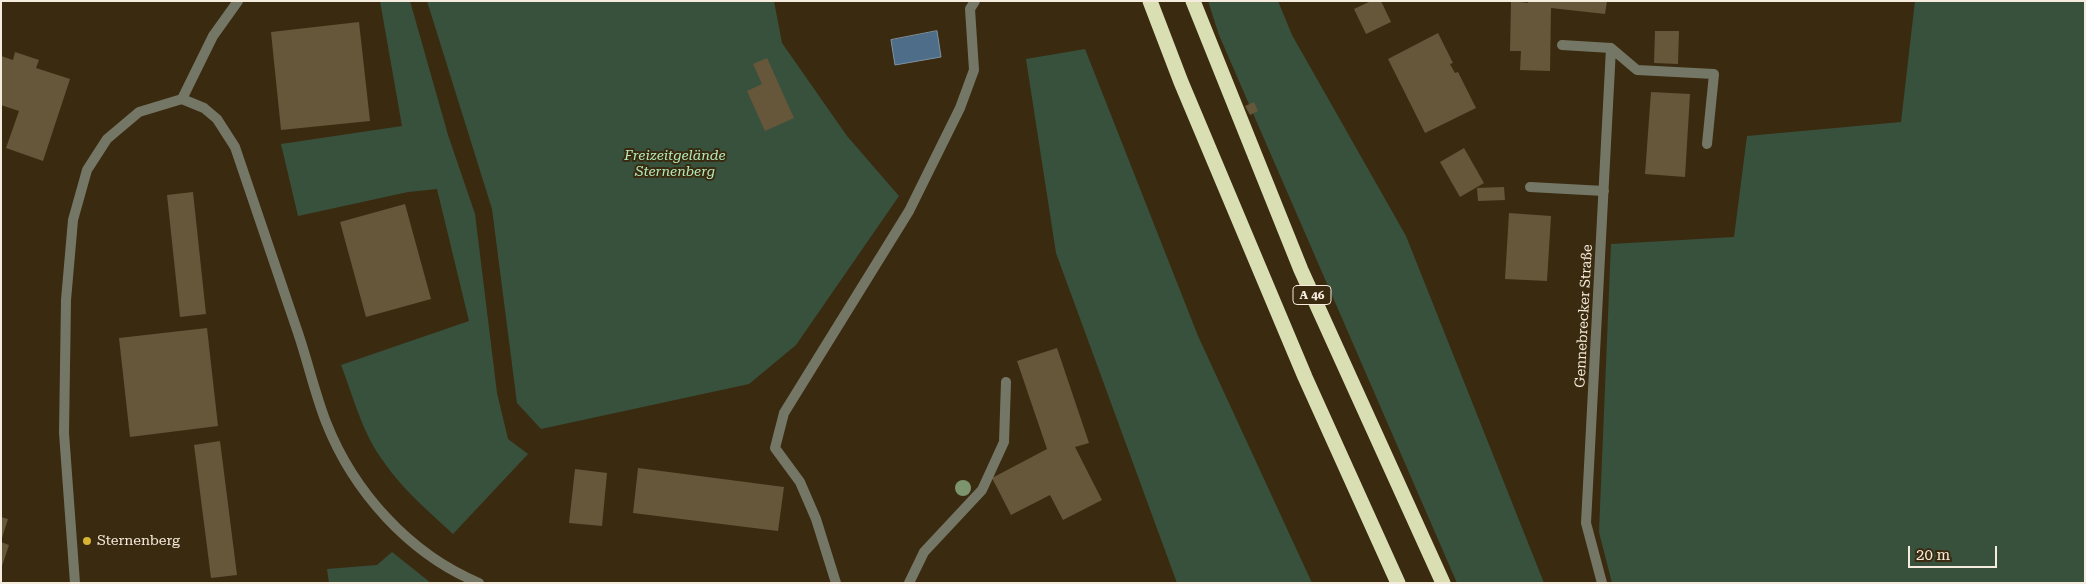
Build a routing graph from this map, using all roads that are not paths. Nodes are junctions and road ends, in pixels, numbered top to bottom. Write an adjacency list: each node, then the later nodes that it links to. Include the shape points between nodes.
1 (238, 1): 7 (street, via 213,36)
2 (975, 1): 14 (street, via 970,9 974,70 960,108 909,211 784,413 775,448 800,482 816,518)
3 (1150, 1): 16 (highway, A 46, via 1304,377)
4 (1193, 1): 17 (highway, A 46, via 1301,270)
5 (1562, 44): 6 (street)
6 (1612, 48): 8 (street, via 1637,70 1714,74); 10 (street, Gennebrecker Straße)
7 (182, 100): 12 (street, via 139,112 107,139 87,170 73,220 66,300 64,433); 13 (street, via 204,108 217,119 235,147 326,421 349,468 369,498 403,535 459,574)
8 (1707, 144)
9 (1530, 187): 10 (street)
10 (1604, 191): 18 (street, Gennebrecker Straße, via 1586,524)
11 (1006, 382): 15 (street, via 1004,442 982,490 924,552)
12 (75, 583)
13 (479, 583)
14 (836, 583)
15 (909, 583)
16 (1398, 583)
17 (1444, 583)
18 (1602, 583)

